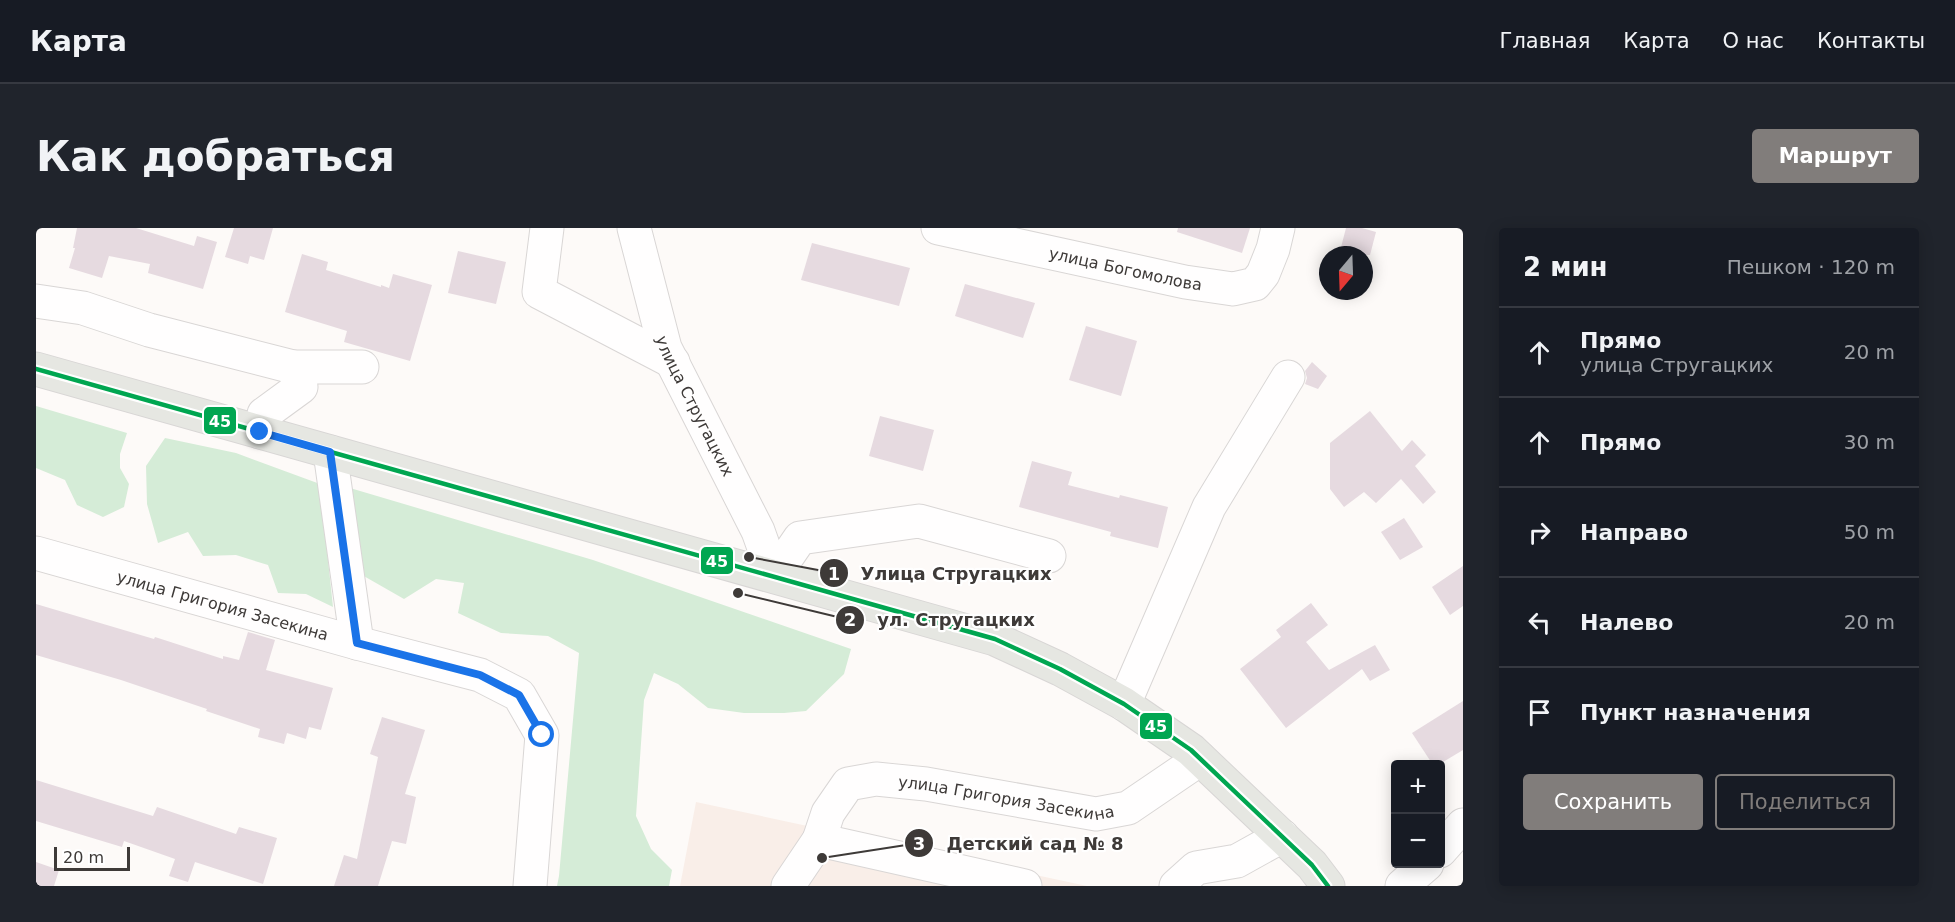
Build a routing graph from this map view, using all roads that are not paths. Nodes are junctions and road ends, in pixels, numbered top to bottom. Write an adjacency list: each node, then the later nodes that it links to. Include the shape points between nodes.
1 (547, 228): 6 (street, via 539,292)
2 (634, 228): 6 (street, улица Стругацких, via 665,348)
3 (938, 228): 4 (street, улица Богомолова, via 1233,289 1255,284 1263,274)
4 (1278, 228)
5 (36, 302): 7 (street, via 83,308 149,330)
6 (673, 362): 15 (street, улица Стругацких, via 758,531)
7 (293, 367): 8 (street); 11 (street, via 301,387 264,414)
8 (362, 368)
9 (36, 369): 11 (main road)
10 (1288, 377): 17 (street, via 1209,507)
11 (260, 432): 12 (main road)
12 (330, 452): 15 (main road); 16 (street)
13 (36, 553): 16 (street, улица Григория Засекина)
14 (1049, 556): 15 (street, via 920,520 800,538)
15 (774, 576): 17 (main road, via 995,639)
16 (357, 643): 25 (street, улица Григория Засекина, via 480,675 519,695 542,735)
17 (1124, 704): 18 (main road)
18 (1200, 759): 20 (street, улица Григория Засекина, via 1128,808 1096,814 926,784 876,779 848,784 828,813); 21 (main road)
19 (1463, 825): 22 (street)
20 (820, 835): 24 (street); 26 (street, улица Григория Засекина)
21 (1282, 836): 28 (street, via 1237,861 1196,868); 29 (main road)
22 (1445, 845)
23 (1422, 868): 30 (street)
24 (983, 882): 27 (street)
25 (530, 886)
26 (788, 886)
27 (1025, 886)
28 (1176, 886)
29 (1328, 886)
30 (1402, 886)

